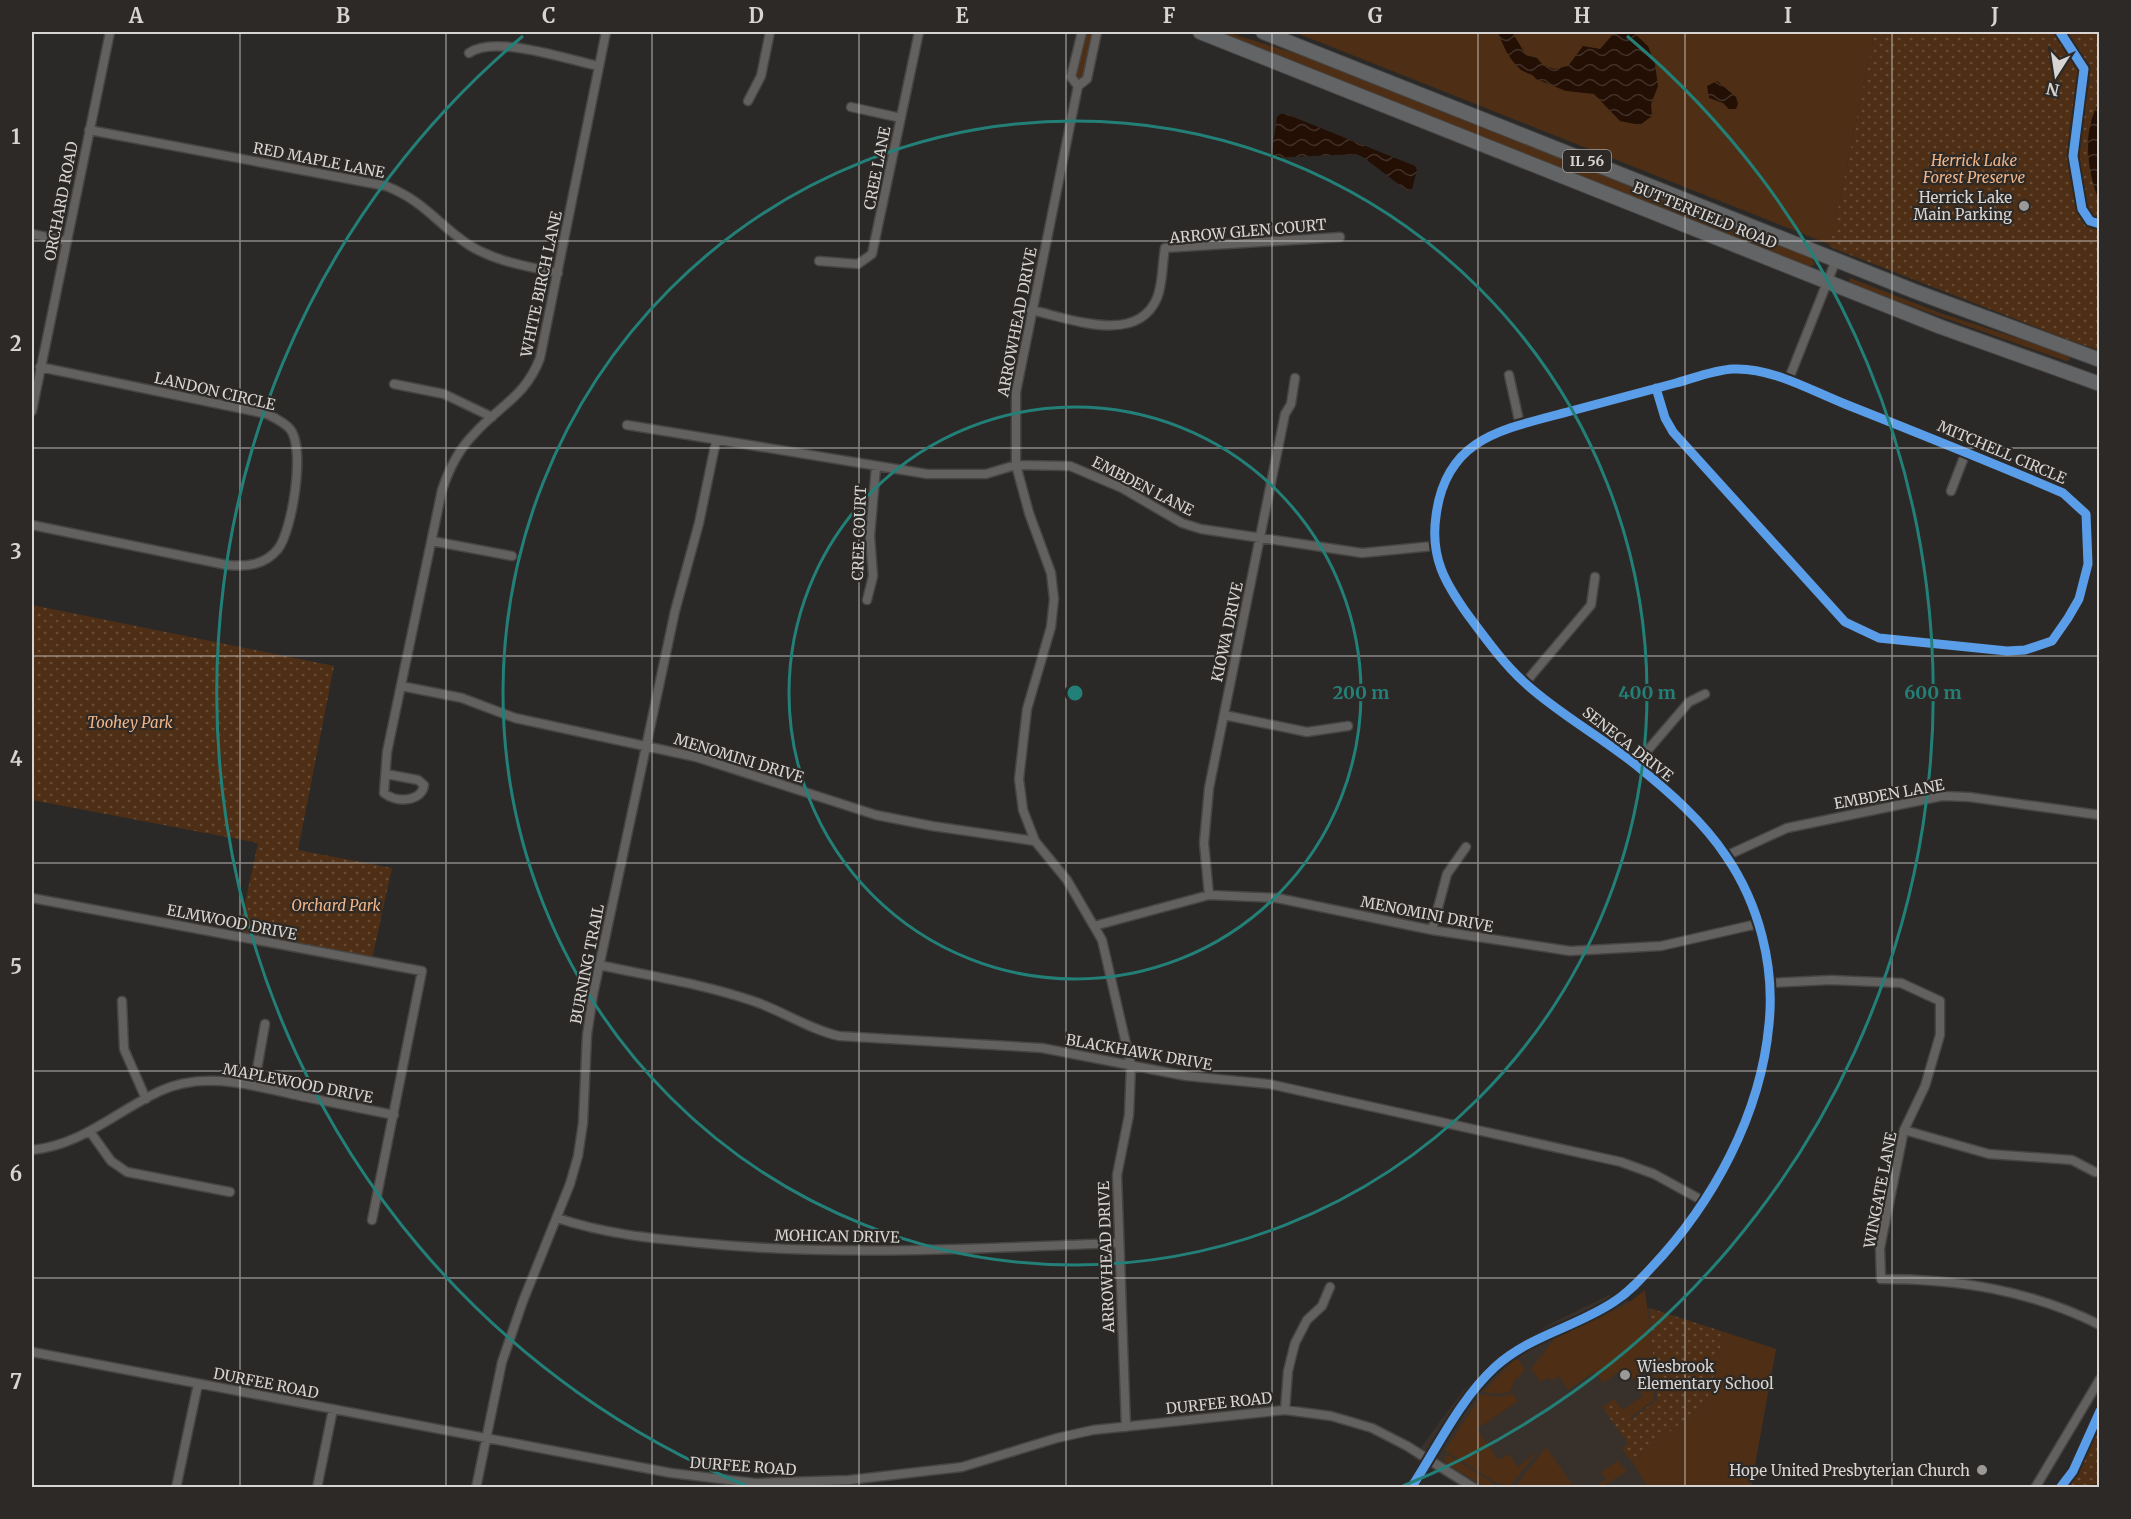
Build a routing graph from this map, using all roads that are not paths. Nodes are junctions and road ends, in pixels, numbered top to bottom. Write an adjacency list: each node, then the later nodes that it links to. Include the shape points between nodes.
1 (110, 32): 15 (street, ORCHARD ROAD)
2 (606, 32): 10 (street, WHITE BIRCH LANE)
3 (770, 32): 12 (street, via 761,76)
4 (919, 32): 14 (street, CREE LANE)
5 (1082, 32): 11 (street, ARROWHEAD DRIVE, via 1071,77)
6 (1097, 32): 11 (street, ARROWHEAD DRIVE, via 1087,79)
7 (1200, 32): 22 (main road, BUTTERFIELD ROAD / IL 56)
8 (1263, 32): 19 (main road, BUTTERFIELD ROAD / IL 56)
9 (469, 53): 10 (street, via 484,46 506,46)
10 (599, 66): 21 (street, WHITE BIRCH LANE)
11 (1078, 86): 23 (street, ARROWHEAD DRIVE)
12 (748, 101)
13 (851, 107): 14 (street)
14 (901, 118): 20 (street, CREE LANE, via 872,254 858,264)
15 (89, 130): 18 (street, ORCHARD ROAD); 21 (street, RED MAPLE LANE, via 386,186 419,202 481,252)
16 (32, 234): 18 (street)
17 (1340, 237): 23 (street, ARROW GLEN COURT, via 1165,248 1156,301 1139,321 1119,326)
18 (67, 241): 25 (street, ORCHARD ROAD)
19 (1836, 260): 22 (street); 24 (main road, BUTTERFIELD ROAD / IL 56)
20 (819, 261)
21 (558, 273): 33 (street, WHITE BIRCH LANE, via 537,365 516,397)
22 (1828, 282): 28 (street); 30 (main road, BUTTERFIELD ROAD / IL 56)
23 (1031, 310): 38 (street, ARROWHEAD DRIVE, via 1016,392)
24 (2100, 360)
25 (40, 368): 32 (street, ORCHARD ROAD); 41 (street, LANDON CIRCLE, via 267,414 290,429 296,440 298,465 284,539 269,557 250,566 227,565)
26 (1509, 375): 35 (street)
27 (1295, 378): 42 (street, KIOWA DRIVE)
28 (1788, 381): 31 (street, MITCHELL CIRCLE, via 1761,371 1726,369); 37 (street, MITCHELL CIRCLE)
29 (394, 384): 33 (street, via 450,396)
30 (2100, 384)
31 (1656, 388): 35 (street, SENECA DRIVE); 37 (street, MITCHELL CIRCLE, via 1673,432 1845,622 1879,638 2007,651 2052,641 2079,598 2088,564 2086,514 2063,493)
32 (32, 411)
33 (492, 417): 43 (street, WHITE BIRCH LANE, via 465,444 452,465 442,490)
34 (627, 425): 36 (street, EMBDEN LANE)
35 (1520, 425): 44 (street, SENECA DRIVE, via 1484,438 1458,456 1439,498)
36 (716, 441): 39 (street, EMBDEN LANE); 53 (street, BURNING TRAIL)
37 (1966, 452): 40 (street)
38 (1016, 465): 39 (street, EMBDEN LANE, via 962,476); 42 (street, EMBDEN LANE, via 1060,464 1078,468 1139,496 1189,526); 57 (street, ARROWHEAD DRIVE, via 1051,573 1054,599 1051,627 1026,709 1020,754 1023,810)
39 (876, 467): 47 (street, CREE COURT, via 870,536 873,576)
40 (1951, 491)
41 (32, 525)
42 (1259, 540): 44 (street, EMBDEN LANE, via 1362,553); 51 (street, KIOWA DRIVE)
43 (432, 541): 45 (street); 49 (street, WHITE BIRCH LANE)
44 (1433, 546): 48 (street, SENECA DRIVE, via 1446,581 1463,608)
45 (512, 556)
46 (1595, 577): 48 (street, via 1591,605)
47 (867, 600)
48 (1525, 683): 54 (street, SENECA DRIVE)
49 (401, 686): 53 (street, MENOMINI DRIVE, via 462,698 515,718); 55 (street, WHITE BIRCH LANE)
50 (1705, 694): 54 (street, via 1689,702)
51 (1224, 715): 52 (street, via 1307,732); 60 (street, KIOWA DRIVE, via 1204,826)
52 (1348, 726)
53 (646, 746): 57 (street, MENOMINI DRIVE, via 718,763 876,815); 65 (street, BURNING TRAIL)
54 (1635, 765): 59 (street, SENECA DRIVE, via 1698,822)
55 (386, 774): 55 (street, WHITE BIRCH LANE, via 384,793 388,796 418,798 423,793 424,785 418,780)
56 (2100, 815): 59 (street, EMBDEN LANE, via 1942,796 1778,830)
57 (1035, 841): 63 (street, ARROWHEAD DRIVE, via 1067,880)
58 (1466, 847): 64 (street, via 1447,874)
59 (1726, 856): 62 (street, SENECA DRIVE, via 1745,889)
60 (1209, 895): 63 (street, MENOMINI DRIVE); 64 (street, MENOMINI DRIVE, via 1287,899)
61 (32, 898): 72 (street, ELMWOOD DRIVE, via 422,971)
62 (1757, 924): 64 (street, MENOMINI DRIVE, via 1661,946 1603,951 1540,948); 66 (street, SENECA DRIVE)
63 (1094, 926): 69 (street, ARROWHEAD DRIVE, via 1107,957)
64 (1432, 930)
65 (599, 965): 69 (street, BLACKHAWK DRIVE, via 739,996 839,1036 1042,1048); 79 (street, BURNING TRAIL, via 587,1035 580,1143)
66 (1770, 983): 73 (street, WINGATE LANE, via 1901,982 1940,1001 1941,1028 1925,1086); 78 (street, SENECA DRIVE, via 1769,1028 1756,1088 1734,1146)
67 (122, 1001): 71 (street, via 124,1049)
68 (265, 1024): 70 (street)
69 (1131, 1065): 78 (street, BLACKHAWK DRIVE, via 1200,1078 1269,1083 1621,1162 1662,1177); 81 (street, ARROWHEAD DRIVE, via 1129,1115 1117,1174)
70 (254, 1086): 71 (street, MAPLEWOOD DRIVE, via 194,1082 170,1087); 72 (street, MAPLEWOOD DRIVE)
71 (146, 1099): 74 (street, MAPLEWOOD DRIVE)
72 (394, 1115): 80 (street)
73 (1904, 1130): 76 (street, via 1989,1154 2072,1160); 83 (street, WINGATE LANE, via 1880,1248 1881,1280 1946,1281 2002,1289 2049,1303)
74 (91, 1133): 75 (street, MAPLEWOOD DRIVE); 77 (street, via 111,1161 127,1172)
75 (32, 1150)
76 (2096, 1172)
77 (230, 1192)
78 (1705, 1202): 91 (street, SENECA DRIVE, via 1633,1288 1613,1303 1515,1350 1498,1364 1459,1411)
79 (557, 1218): 81 (street, MOHICAN DRIVE, via 615,1234 793,1250); 90 (street, BURNING TRAIL, via 510,1336)
80 (372, 1220)
81 (1119, 1243): 89 (street, ARROWHEAD DRIVE)
82 (1330, 1287): 88 (street, via 1322,1306 1307,1320 1295,1343)
83 (2100, 1325)
84 (32, 1352): 86 (street, DURFEE ROAD)
85 (2100, 1379): 97 (street)
86 (198, 1384): 87 (street, DURFEE ROAD); 92 (street)
87 (333, 1409): 90 (street, DURFEE ROAD); 93 (street)
88 (1285, 1410): 89 (street, DURFEE ROAD); 91 (street, DURFEE ROAD, via 1331,1416 1372,1428)
89 (1126, 1427): 90 (street, DURFEE ROAD, via 1057,1438 962,1467 794,1484 701,1478)
90 (485, 1438): 94 (street, BURNING TRAIL)
91 (1429, 1460): 95 (street, SENECA DRIVE); 96 (street, DURFEE ROAD)
92 (176, 1488)
93 (317, 1488)
94 (476, 1488)
95 (1411, 1488)
96 (1474, 1488)
97 (2035, 1488)

